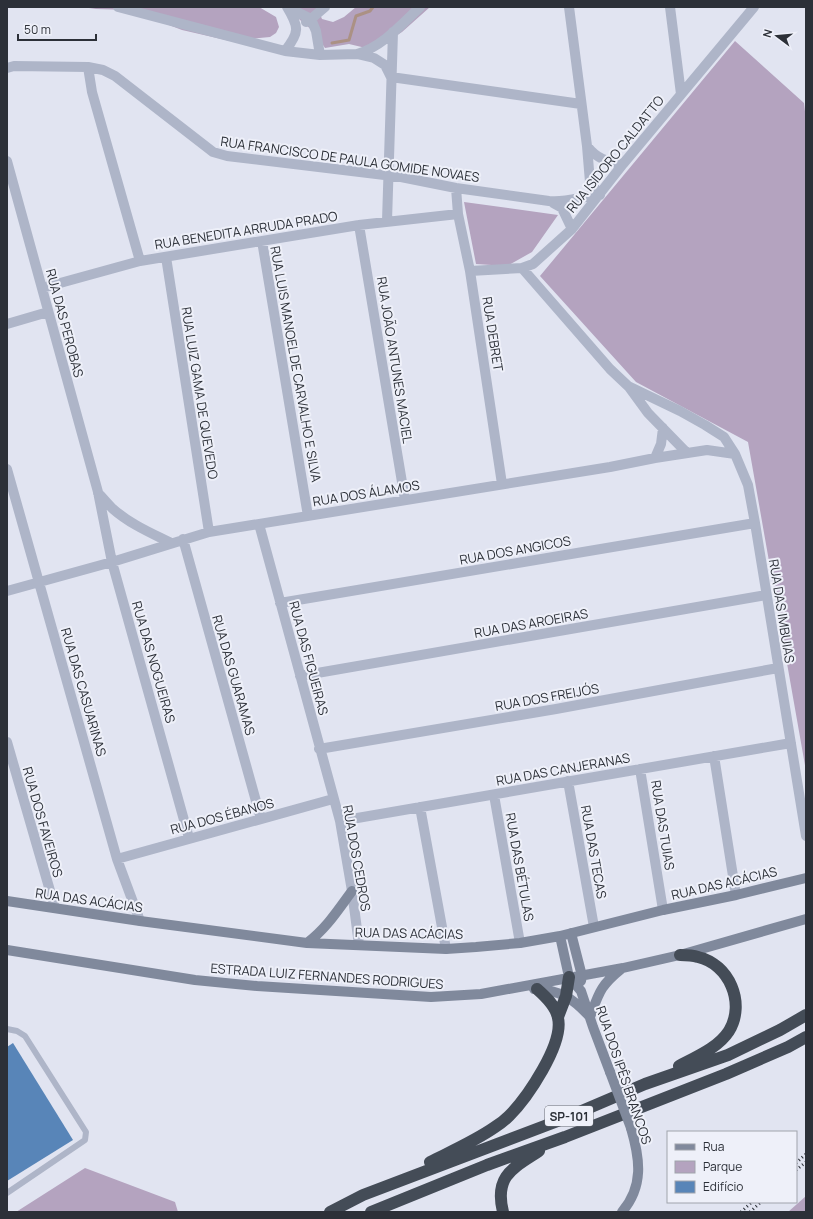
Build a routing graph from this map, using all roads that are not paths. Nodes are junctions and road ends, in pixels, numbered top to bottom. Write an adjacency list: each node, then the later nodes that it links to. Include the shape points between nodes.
1 (118, 7): 11 (street)
2 (286, 7): 8 (street); 9 (street)
3 (325, 7): 8 (street)
4 (420, 7): 10 (street)
5 (569, 7): 18 (street)
6 (670, 7): 17 (street)
7 (754, 7): 17 (street, RUA ISIDORO CALDATTO)
8 (311, 19): 9 (street); 13 (street)
9 (297, 26): 11 (street, via 293,41)
10 (393, 32): 12 (street, via 380,44); 16 (street)
11 (285, 51): 13 (street)
12 (356, 54): 13 (street); 16 (street, via 374,58 385,65)
13 (320, 55)
14 (88, 67): 15 (street, RUA FRANCISCO DE PAULA GOMIDE NOVAES); 22 (street, RUA FRANCISCO DE PAULA GOMIDE NOVAES, via 115,76 213,152 227,156); 32 (street, via 92,92)
15 (7, 68)
16 (391, 77): 18 (street); 22 (street)
17 (681, 94): 21 (street, RUA ISIDORO CALDATTO)
18 (581, 104): 19 (street)
19 (587, 146): 21 (street, via 593,154 604,160); 24 (street, via 590,182)
20 (7, 161): 35 (street, RUA DAS PEROBAS)
21 (623, 164): 24 (street, RUA ISIDORO CALDATTO)
22 (388, 176): 23 (street, RUA FRANCISCO DE PAULA GOMIDE NOVAES); 27 (street)
23 (456, 188): 25 (street, RUA FRANCISCO DE PAULA GOMIDE NOVAES); 26 (street, RUA DEBRET)
24 (600, 195): 25 (street, RUA FRANCISCO DE PAULA GOMIDE NOVAES, via 561,202); 29 (street, RUA ISIDORO CALDATTO)
25 (549, 201): 29 (street, RUA FRANCISCO DE PAULA GOMIDE NOVAES, via 562,208)
26 (458, 214): 27 (street, RUA BENEDITA ARRUDA PRADO); 34 (street, RUA DEBRET)
27 (387, 221): 28 (street, RUA BENEDITA ARRUDA PRADO)
28 (360, 225): 30 (street, RUA BENEDITA ARRUDA PRADO); 46 (street, RUA JOÃO ANTUNES MACIEL)
29 (572, 229): 33 (street, RUA ISIDORO CALDATTO, via 533,264)
30 (262, 241): 31 (street, RUA BENEDITA ARRUDA PRADO); 47 (street, RUA LUIS MANOEL DE CARVALHO E SILVA)
31 (166, 257): 32 (street, RUA BENEDITA ARRUDA PRADO); 50 (street, RUA LUIZ GAMA DE QUEVEDO)
32 (140, 261): 35 (street, RUA BENEDITA ARRUDA PRADO)
33 (522, 268): 34 (street, RUA ISIDORO CALDATTO); 38 (street, via 610,369)
34 (470, 271): 44 (street, RUA DEBRET)
35 (42, 288): 36 (street, RUA DAS PEROBAS)
36 (48, 312): 37 (street); 45 (street, RUA DAS PEROBAS)
37 (7, 324)
38 (628, 386): 39 (street); 41 (street, RUA DAS IMBUIAS, via 680,411 724,437)
39 (663, 428): 40 (street); 42 (street, via 661,444)
40 (687, 453): 41 (street, RUA DOS ÁLAMOS, via 707,450); 42 (street, RUA DOS ÁLAMOS)
41 (735, 454): 48 (street, RUA DAS IMBUIAS, via 748,485)
42 (655, 458): 44 (street, RUA DOS ÁLAMOS)
43 (7, 469): 54 (street, RUA DAS CASUARINAS)
44 (502, 484): 46 (street, RUA DOS ÁLAMOS)
45 (98, 492): 52 (street, via 124,518); 53 (street, RUA DAS NOGUEIRAS)
46 (405, 500): 47 (street, RUA DOS ÁLAMOS)
47 (308, 516): 49 (street, RUA DOS ÁLAMOS)
48 (755, 523): 56 (street, RUA DAS IMBUIAS); 57 (street, RUA DOS ANGICOS)
49 (259, 524): 50 (street, RUA DOS ÁLAMOS); 57 (street, RUA DAS FIGUEIRAS)
50 (209, 532): 51 (street, RUA DOS ÁLAMOS)
51 (183, 539): 52 (street, RUA DOS ÁLAMOS); 71 (street, RUA DAS GUARAMAS)
52 (171, 543): 53 (street, RUA DOS ÁLAMOS)
53 (112, 562): 54 (street, RUA DOS ÁLAMOS); 74 (street, RUA DAS NOGUEIRAS)
54 (39, 582): 55 (street, RUA DOS ÁLAMOS); 75 (street, RUA DAS CASUARINAS)
55 (7, 591)
56 (766, 595): 58 (street, RUA DAS IMBUIAS); 59 (street, RUA DAS AROEIRAS)
57 (280, 602): 59 (street, RUA DAS FIGUEIRAS)
58 (778, 668): 61 (street, RUA DAS IMBUIAS); 62 (street, RUA DOS FREIJÓS)
59 (300, 676): 62 (street, RUA DAS FIGUEIRAS)
60 (7, 742): 80 (street, RUA DOS FAVEIROS)
61 (791, 743): 63 (street, RUA DAS CANJERANAS); 65 (street, RUA DAS IMBUIAS)
62 (319, 749): 69 (street, RUA DAS FIGUEIRAS)
63 (714, 756): 64 (street, RUA DAS CANJERANAS); 78 (street)
64 (640, 769): 66 (street, RUA DAS CANJERANAS); 81 (street, RUA DAS TUIAS)
65 (797, 775): 67 (street, RUA DAS IMBUIAS); 73 (street, RUA DAS IMBUIAS)
66 (568, 781): 68 (street, RUA DAS CANJERANAS); 84 (street, RUA DAS TECAS)
67 (806, 792)
68 (494, 795): 70 (street, RUA DAS CANJERANAS); 88 (street, RUA DAS BÉTULAS)
69 (333, 799): 71 (street, RUA DOS ÉBANOS); 72 (street, RUA DOS CEDROS)
70 (420, 807): 72 (street, RUA DAS CANJERANAS); 90 (street)
71 (261, 819): 74 (street, RUA DOS ÉBANOS)
72 (340, 821): 77 (street, RUA DOS CEDROS)
73 (806, 836)
74 (190, 838): 75 (street, RUA DOS ÉBANOS)
75 (117, 859): 83 (street, RUA DAS CASUARINAS)
76 (806, 878): 78 (street, RUA DAS ACÁCIAS)
77 (352, 891): 87 (street, via 331,921); 89 (street, RUA DOS CEDROS)
78 (736, 895): 81 (street, RUA DAS ACÁCIAS)
79 (7, 901): 80 (street, RUA DAS ACÁCIAS)
80 (55, 908): 83 (street, RUA DAS ACÁCIAS)
81 (663, 910): 84 (street, RUA DAS ACÁCIAS)
82 (806, 919): 92 (street, ESTRADA LUIZ FERNANDES RODRIGUES)
83 (140, 921): 87 (street, RUA DAS ACÁCIAS)
84 (594, 927): 85 (street, RUA DAS ACÁCIAS)
85 (571, 933): 86 (street, RUA DAS ACÁCIAS); 94 (street, RUA DOS IPÊS BRANCOS)
86 (560, 936): 88 (street, RUA DAS ACÁCIAS); 95 (street, RUA DOS IPÊS BRANCOS)
87 (307, 943): 89 (street, RUA DAS ACÁCIAS)
88 (520, 943): 90 (street, RUA DAS ACÁCIAS)
89 (358, 945): 90 (street, RUA DAS ACÁCIAS)
90 (446, 949)
91 (7, 950): 96 (street, ESTRADA LUIZ FERNANDES RODRIGUES, via 195,980 257,986 431,997 481,994)
92 (680, 954): 93 (street, ESTRADA LUIZ FERNANDES RODRIGUES); 105 (highway, via 699,957 722,970 735,994 734,1018 722,1039 710,1048)
93 (623, 968): 94 (street, ESTRADA LUIZ FERNANDES RODRIGUES); 102 (street, via 607,981 598,994)
94 (582, 976): 95 (street, ESTRADA LUIZ FERNANDES RODRIGUES); 98 (street, RUA DOS IPÊS BRANCOS)
95 (569, 977): 96 (street, ESTRADA LUIZ FERNANDES RODRIGUES); 98 (street, RUA DOS IPÊS BRANCOS); 99 (highway)
96 (520, 988): 97 (street)
97 (536, 989): 99 (street); 101 (highway, via 548,1000)
98 (581, 991): 102 (street, RUA DOS IPÊS BRANCOS)
99 (566, 996): 101 (highway); 102 (street, via 580,1005)
100 (806, 1015): 105 (highway, SP-101, via 728,1055)
101 (558, 1017): 108 (highway, via 559,1027 547,1061 536,1081 509,1117 479,1137)
102 (590, 1017): 112 (street, RUA DOS IPÊS BRANCOS, bridge, via 631,1128 638,1155 638,1174 632,1197)
103 (7, 1029): 107 (lane, via 25,1036 86,1132 85,1140)
104 (806, 1037): 106 (highway, SP-101, via 726,1074)
105 (645, 1084): 108 (highway, SP-101, via 563,1119)
106 (565, 1136): 110 (highway, SP-101); 111 (highway, via 516,1165 506,1175 500,1199)
107 (7, 1193)
108 (363, 1195): 109 (highway, SP-101)
109 (330, 1212)
110 (371, 1212)
111 (503, 1212)
112 (622, 1212)

